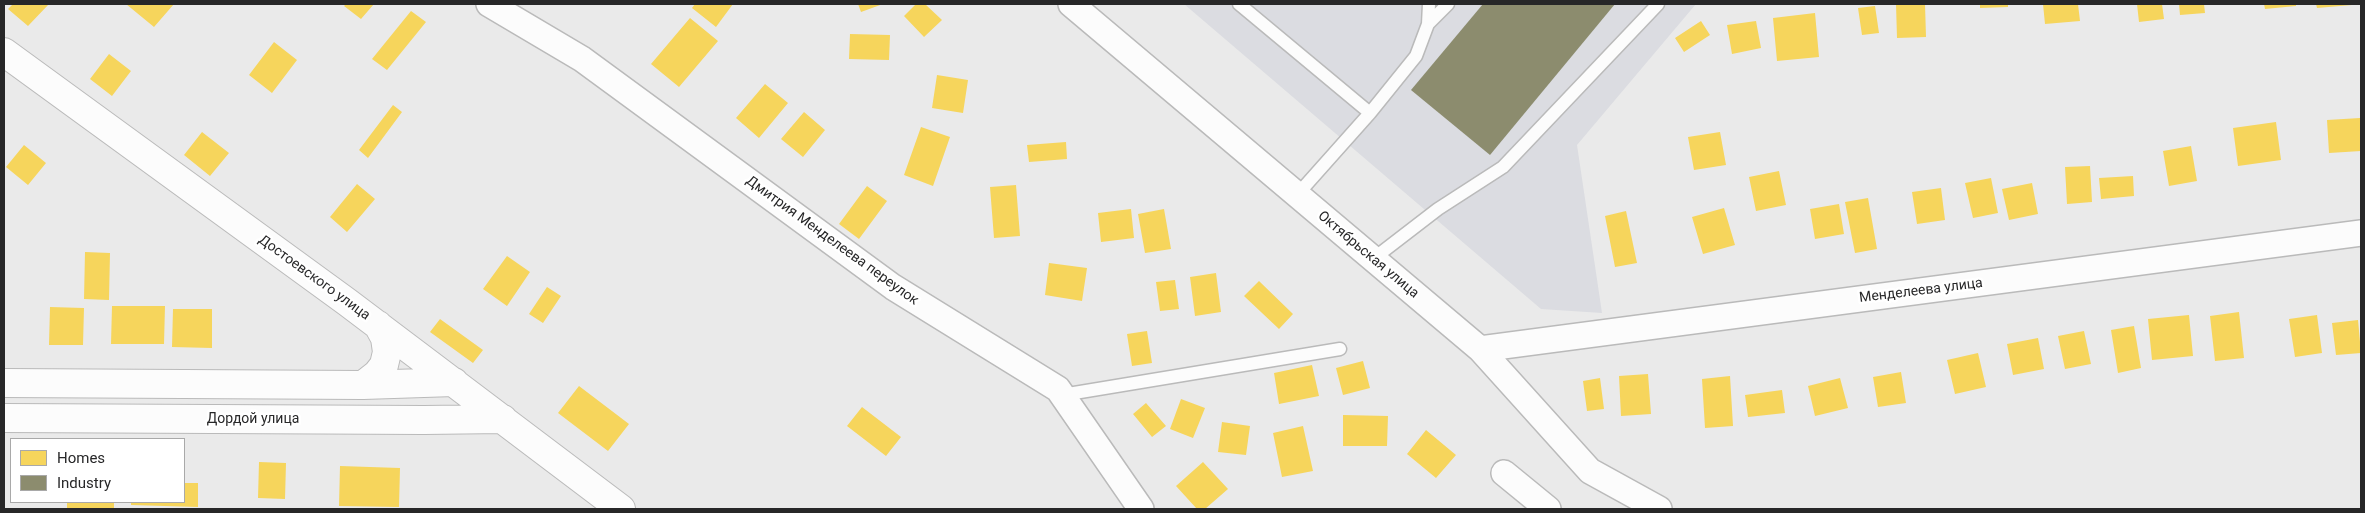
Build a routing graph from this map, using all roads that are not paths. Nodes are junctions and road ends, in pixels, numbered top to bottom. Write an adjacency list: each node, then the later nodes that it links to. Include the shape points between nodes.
1 (489, 4): 19 (street, Дмитрия Менделеева переулок, via 582,59 893,287)
2 (1071, 4): 10 (street, Октябрьская улица)
3 (1240, 4): 9 (lane)
4 (1429, 4): 7 (lane)
5 (1448, 4): 7 (lane)
6 (1658, 4): 12 (lane, via 1502,167 1438,209)
7 (1428, 24): 9 (lane, via 1416,56)
8 (4, 52): 13 (street, Достоевского улица)
9 (1370, 113): 10 (lane)
10 (1297, 195): 12 (street, Октябрьская улица)
11 (2361, 233): 14 (street, Менделеева улица)
12 (1373, 259): 14 (street, Октябрьская улица)
13 (378, 326): 16 (street, Достоевского улица); 18 (street, via 388,352 384,365)
14 (1480, 349): 27 (street, Октябрьская улица, via 1590,472)
15 (1340, 350): 19 (lane)
16 (454, 382): 18 (street); 21 (street, Достоевского улица); 22 (street)
17 (4, 383): 18 (street)
18 (363, 385)
19 (1062, 395): 25 (street, Дмитрия Менделеева переулок)
20 (4, 418): 22 (street, Дордой улица)
21 (502, 419): 22 (street, Дордой улица); 24 (street, Достоевского улица)
22 (424, 420)
23 (1504, 473): 26 (street)
24 (621, 509)
25 (1141, 509)
26 (1548, 509)
27 (1659, 509)

